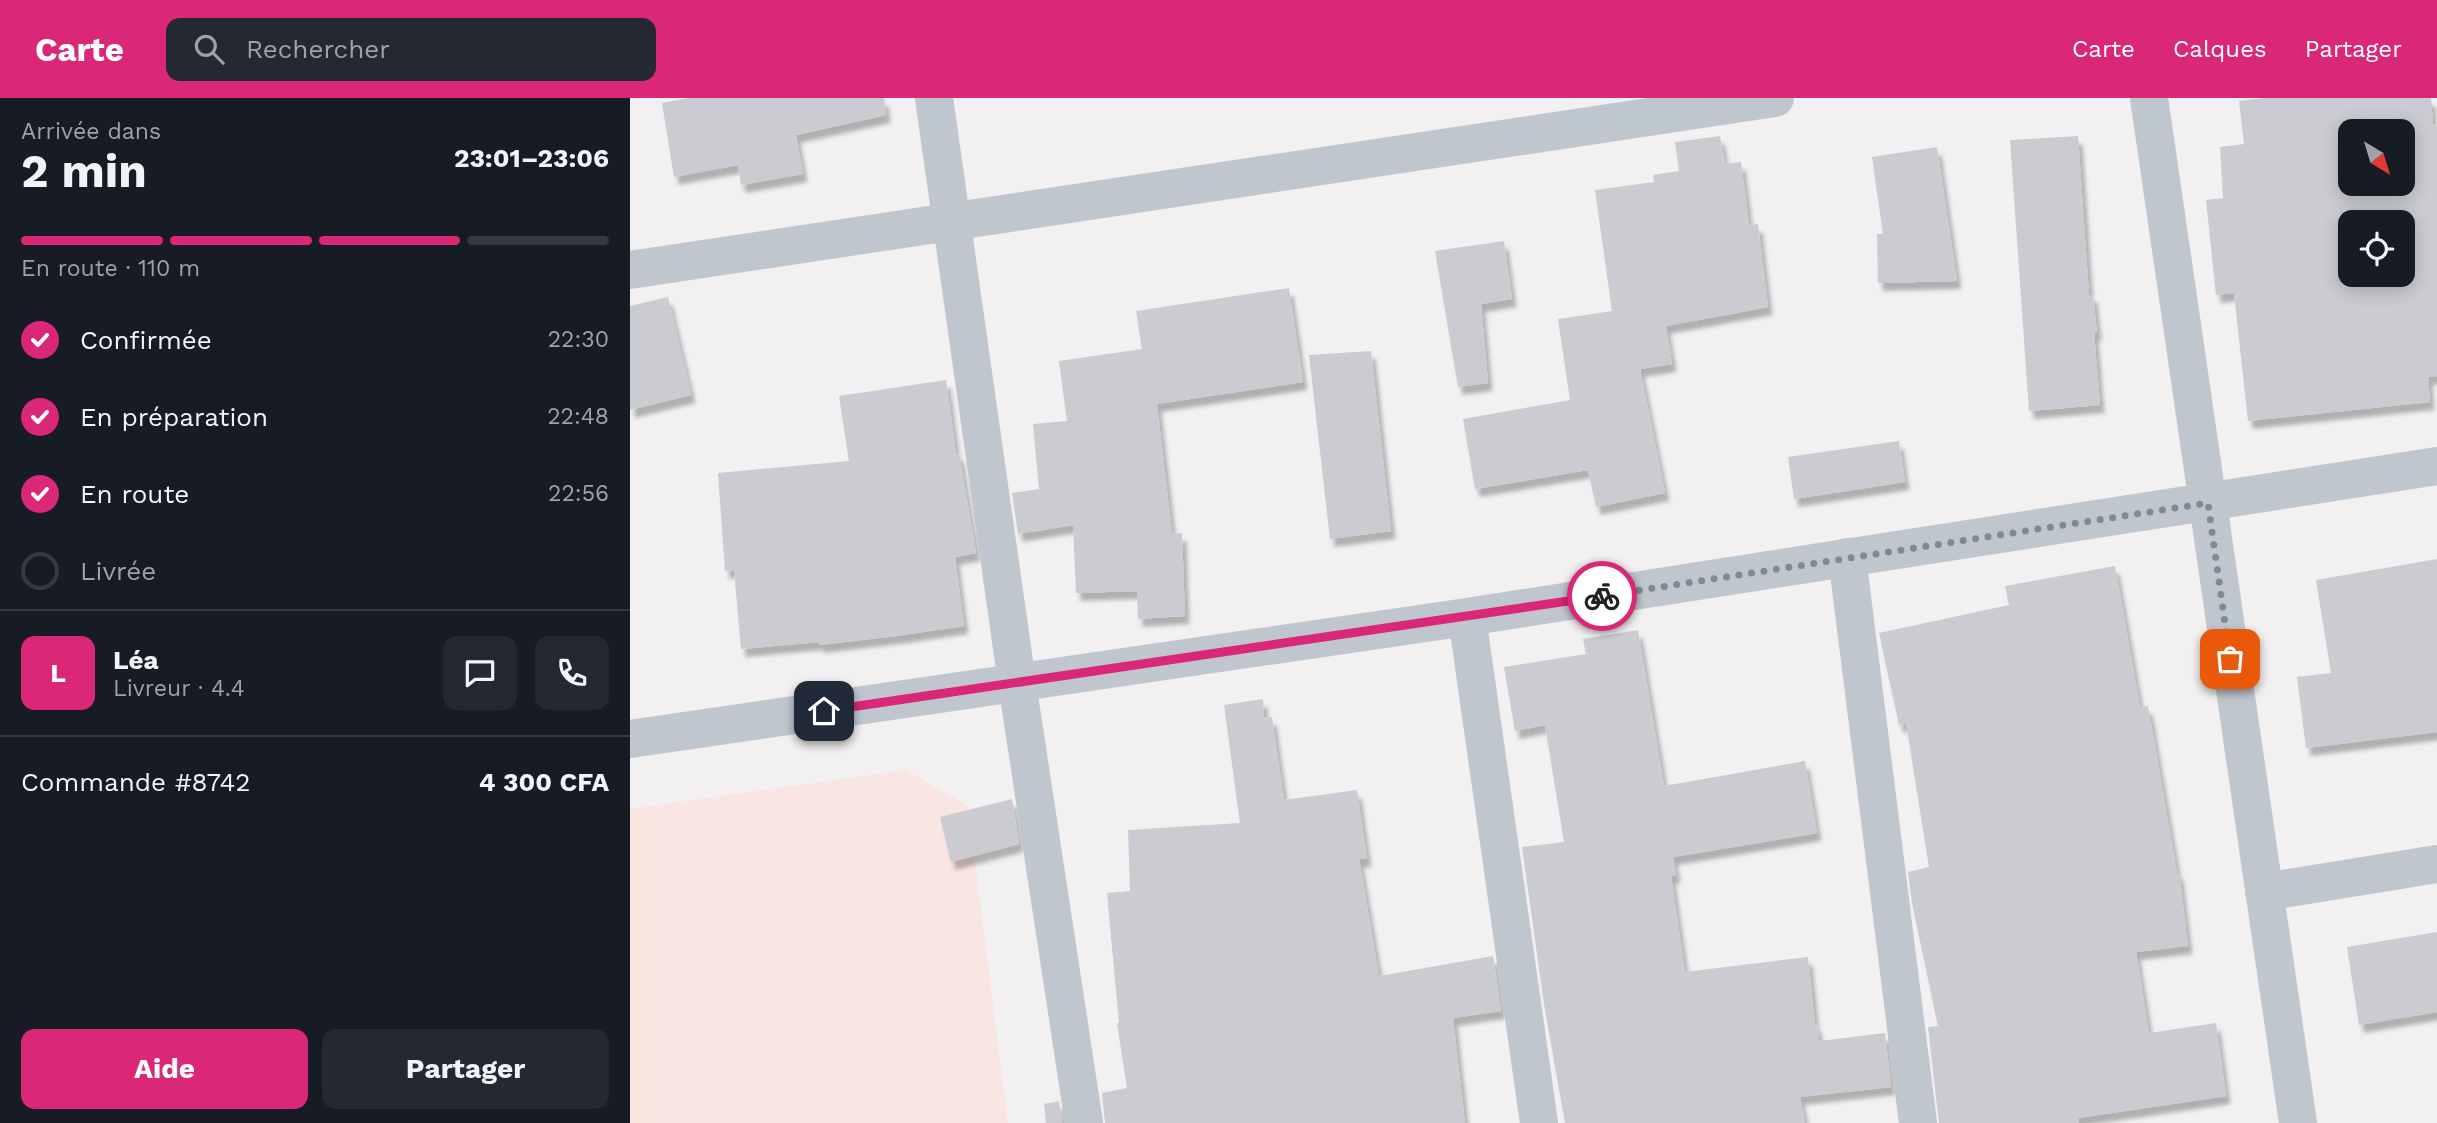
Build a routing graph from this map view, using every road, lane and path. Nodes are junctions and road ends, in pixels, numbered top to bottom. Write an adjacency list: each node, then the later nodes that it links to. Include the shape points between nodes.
1 (934, 98): 4 (street)
2 (1775, 98): 4 (street)
3 (2149, 98): 7 (street)
4 (951, 221): 5 (street); 10 (street)
5 (630, 270)
6 (2437, 466): 7 (street)
7 (2208, 503): 8 (street); 13 (street)
8 (1847, 557): 9 (street); 16 (street)
9 (1467, 617): 10 (street); 15 (street)
10 (1017, 683): 11 (street); 14 (street)
11 (630, 739)
12 (2437, 864): 13 (street)
13 (2264, 892): 17 (street)
14 (1084, 1123)
15 (1539, 1123)
16 (1918, 1123)
17 (2298, 1123)

